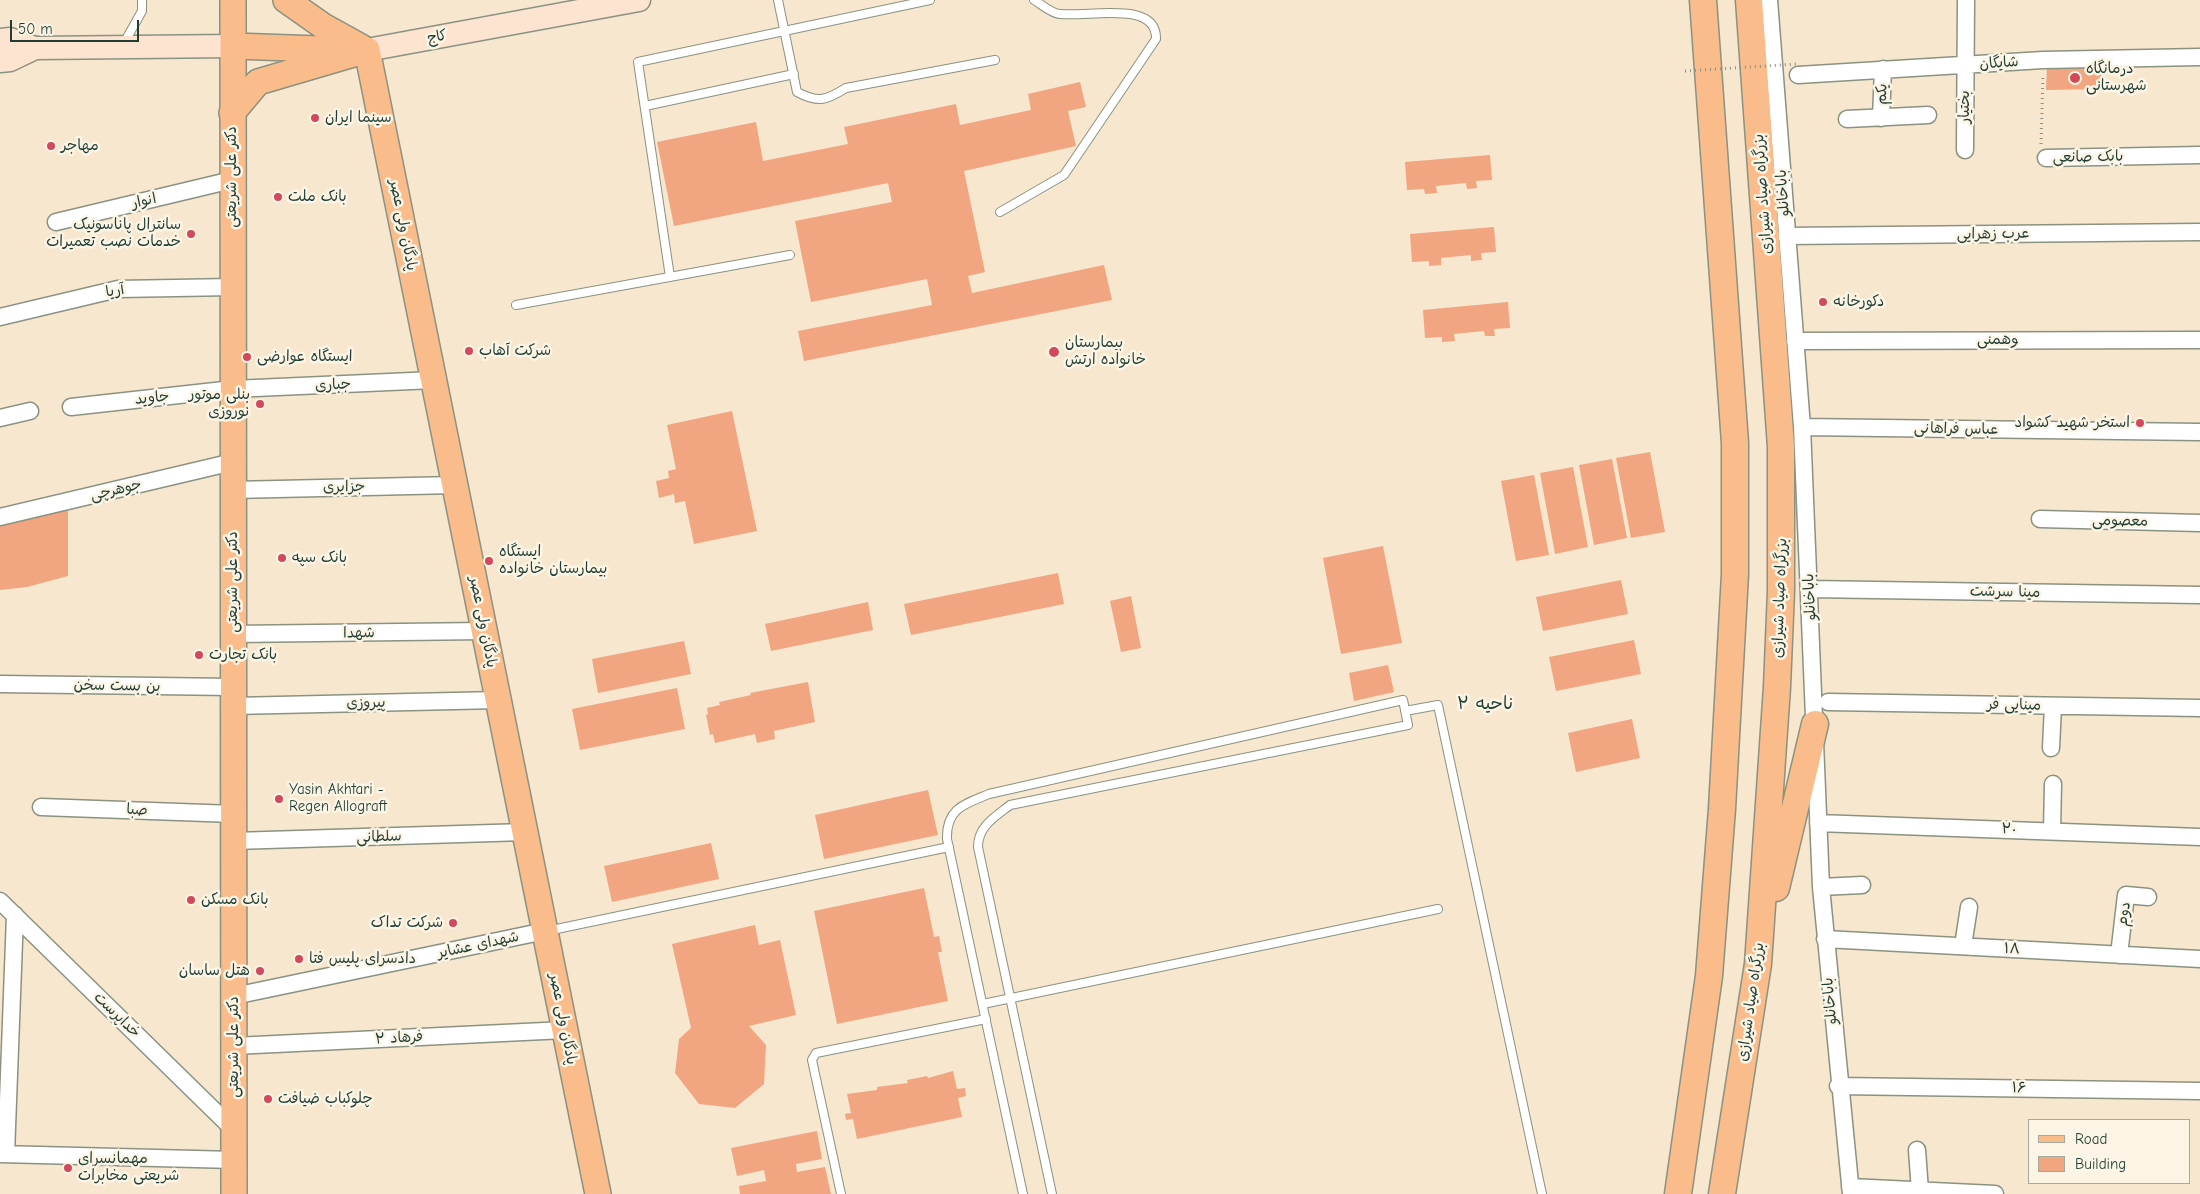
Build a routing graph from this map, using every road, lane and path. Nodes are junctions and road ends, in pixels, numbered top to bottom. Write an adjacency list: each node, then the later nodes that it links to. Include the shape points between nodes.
1 (142, 0): 14 (lane, via 142,11)
2 (232, 0): 15 (main road, دکتر علی شریعتی)
3 (286, 0): 17 (main road, via 323,26)
4 (639, 0): 17 (main road, کاج)
5 (778, 0): 12 (lane)
6 (930, 0): 12 (lane)
7 (1034, 0): 36 (lane, via 1059,15 1138,10 1152,18 1156,40 1064,175)
8 (1703, 0): 115 (highway, via 1734,443 1735,574 1709,976)
9 (1749, 0): 93 (highway, بزرگراه صیاد شیرازی, via 1781,447 1782,519 1777,687)
10 (1769, 0): 39 (street, باباخانلو)
11 (1966, 0): 22 (street, بختیار)
12 (785, 29): 26 (lane); 27 (lane, via 638,62)
13 (0, 40): 16 (main road, via 10,39)
14 (122, 46): 15 (main road); 16 (main road)
15 (234, 46): 17 (main road, کاج); 28 (main road, دکتر علی شریعتی)
16 (35, 48): 21 (main road, via 10,60)
17 (368, 50): 28 (main road, via 258,82); 47 (main road, پادگان ولی عصر)
18 (2200, 56): 20 (street, شایگان)
19 (995, 60): 26 (lane, via 846,88 829,98 812,100 797,92)
20 (2043, 60): 22 (street, شایگان); 34 (path, بابک صانعی, via 2041,150)
21 (0, 61)
22 (1965, 65): 23 (street, شایگان); 32 (street, بختیار)
23 (1882, 69): 25 (street, شایگان); 30 (street, یکم)
24 (1685, 70): 25 (path, bridge)
25 (1797, 70)
26 (794, 74): 27 (lane)
27 (645, 106): 41 (lane)
28 (232, 113): 35 (main road, دکتر علی شریعتی)
29 (1928, 116): 30 (street)
30 (1881, 118): 31 (street)
31 (1847, 119)
32 (1966, 150)
33 (2200, 155): 34 (street, بابک صانعی)
34 (2046, 158)
35 (232, 180): 37 (street, انوار); 42 (main road, دکتر علی شریعتی)
36 (1000, 212)
37 (56, 222)
38 (2200, 232): 39 (street, عرب زهرایی)
39 (1786, 236): 46 (street, باباخانلو)
40 (790, 255): 41 (lane)
41 (670, 277): 43 (lane)
42 (232, 287): 44 (street, آریا, via 118,289); 48 (main road, دکتر علی شریعتی)
43 (516, 306)
44 (0, 316)
45 (2200, 340): 46 (street, وهمنی)
46 (1796, 341): 52 (street, باباخانلو)
47 (434, 380): 48 (street, جباری); 55 (main road, پادگان ولی عصر)
48 (233, 389): 49 (street, جاوید); 54 (main road, دکتر علی شریعتی)
49 (70, 407)
50 (30, 411): 51 (street)
51 (0, 418)
52 (1802, 427): 53 (street, عباس فراهانی); 60 (street, باباخانلو)
53 (2200, 432)
54 (233, 462): 56 (main road, دکتر علی شریعتی); 57 (street, جوهرچی)
55 (455, 485): 56 (street, جزایری); 62 (main road, پادگان ولی عصر)
56 (233, 490): 63 (main road, دکتر علی شریعتی)
57 (0, 517)
58 (2040, 519): 59 (street, معصومی)
59 (2200, 523)
60 (1809, 589): 61 (street, مینا سرشت); 70 (street, باباخانلو)
61 (2200, 595)
62 (484, 631): 63 (street, شهدا); 66 (main road, پادگان ولی عصر)
63 (233, 634): 65 (main road, دکتر علی شریعتی)
64 (0, 684): 65 (street, بن بست سخن)
65 (233, 696): 66 (street, پیروزی); 74 (main road, دکتر علی شریعتی)
66 (498, 700): 77 (main road, پادگان ولی عصر)
67 (2053, 706): 68 (street, مینایی فر); 70 (street, مینایی فر); 71 (street)
68 (2200, 708)
69 (1405, 711): 80 (lane, via 1403,700 989,794 954,811 947,826); 95 (lane, via 1408,725 1010,805 984,825 978,837); 114 (lane, via 1438,705)
70 (1821, 713): 75 (street, باباخانلو); 93 (highway)
71 (2051, 748)
72 (2053, 784): 76 (street)
73 (41, 807): 74 (street, صبا)
74 (234, 814): 79 (main road, دکتر علی شریعتی)
75 (1818, 823): 76 (street, ۲۰); 82 (street, باباخانلو)
76 (2052, 831): 78 (street, ۲۰)
77 (525, 832): 79 (street, سلطانی); 88 (main road, پادگان ولی عصر)
78 (2200, 837)
79 (234, 841): 94 (main road, دکتر علی شریعتی)
80 (949, 847): 88 (lane); 96 (lane)
81 (1862, 885): 82 (street)
82 (1821, 887): 89 (street, باباخانلو)
83 (2148, 897): 91 (street, دوم, via 2126,895)
84 (0, 901): 87 (street, خداپرست)
85 (1969, 907): 90 (street)
86 (1438, 909): 95 (lane)
87 (15, 916): 99 (street); 103 (street, خداپرست)
88 (545, 931): 94 (street, شهدای عشایر); 98 (main road, پادگان ولی عصر)
89 (1824, 939): 90 (street, ۱۸); 101 (street, باباخانلو)
90 (1963, 946): 91 (street, ۱۸)
91 (2119, 955): 92 (street, ۱۸)
92 (2200, 959)
93 (1758, 964): 116 (highway, بزرگراه صیاد شیرازی)
94 (234, 996): 100 (main road, دکتر علی شریعتی)
95 (1010, 998): 96 (lane); 113 (lane)
96 (983, 1004): 97 (lane)
97 (986, 1019): 111 (lane, via 816,1053 812,1060); 112 (lane)
98 (565, 1030): 100 (street, فرهاد ۲); 110 (main road, پادگان ولی عصر)
99 (5, 1042): 105 (street)
100 (234, 1046): 103 (main road, دکتر علی شریعتی)
101 (1838, 1086): 102 (street, ۱۶); 107 (street, باباخانلو)
102 (2200, 1091)
103 (234, 1130): 106 (main road, دکتر علی شریعتی)
104 (1917, 1150): 108 (street)
105 (3, 1154): 106 (street)
106 (234, 1160): 109 (main road, دکتر علی شریعتی)
107 (1850, 1191): 108 (street)
108 (1920, 1191): 117 (street)
109 (234, 1194)
110 (598, 1194)
111 (841, 1194)
112 (1023, 1194)
113 (1052, 1194)
114 (1542, 1194)
115 (1678, 1194)
116 (1722, 1194)
117 (1995, 1194)

